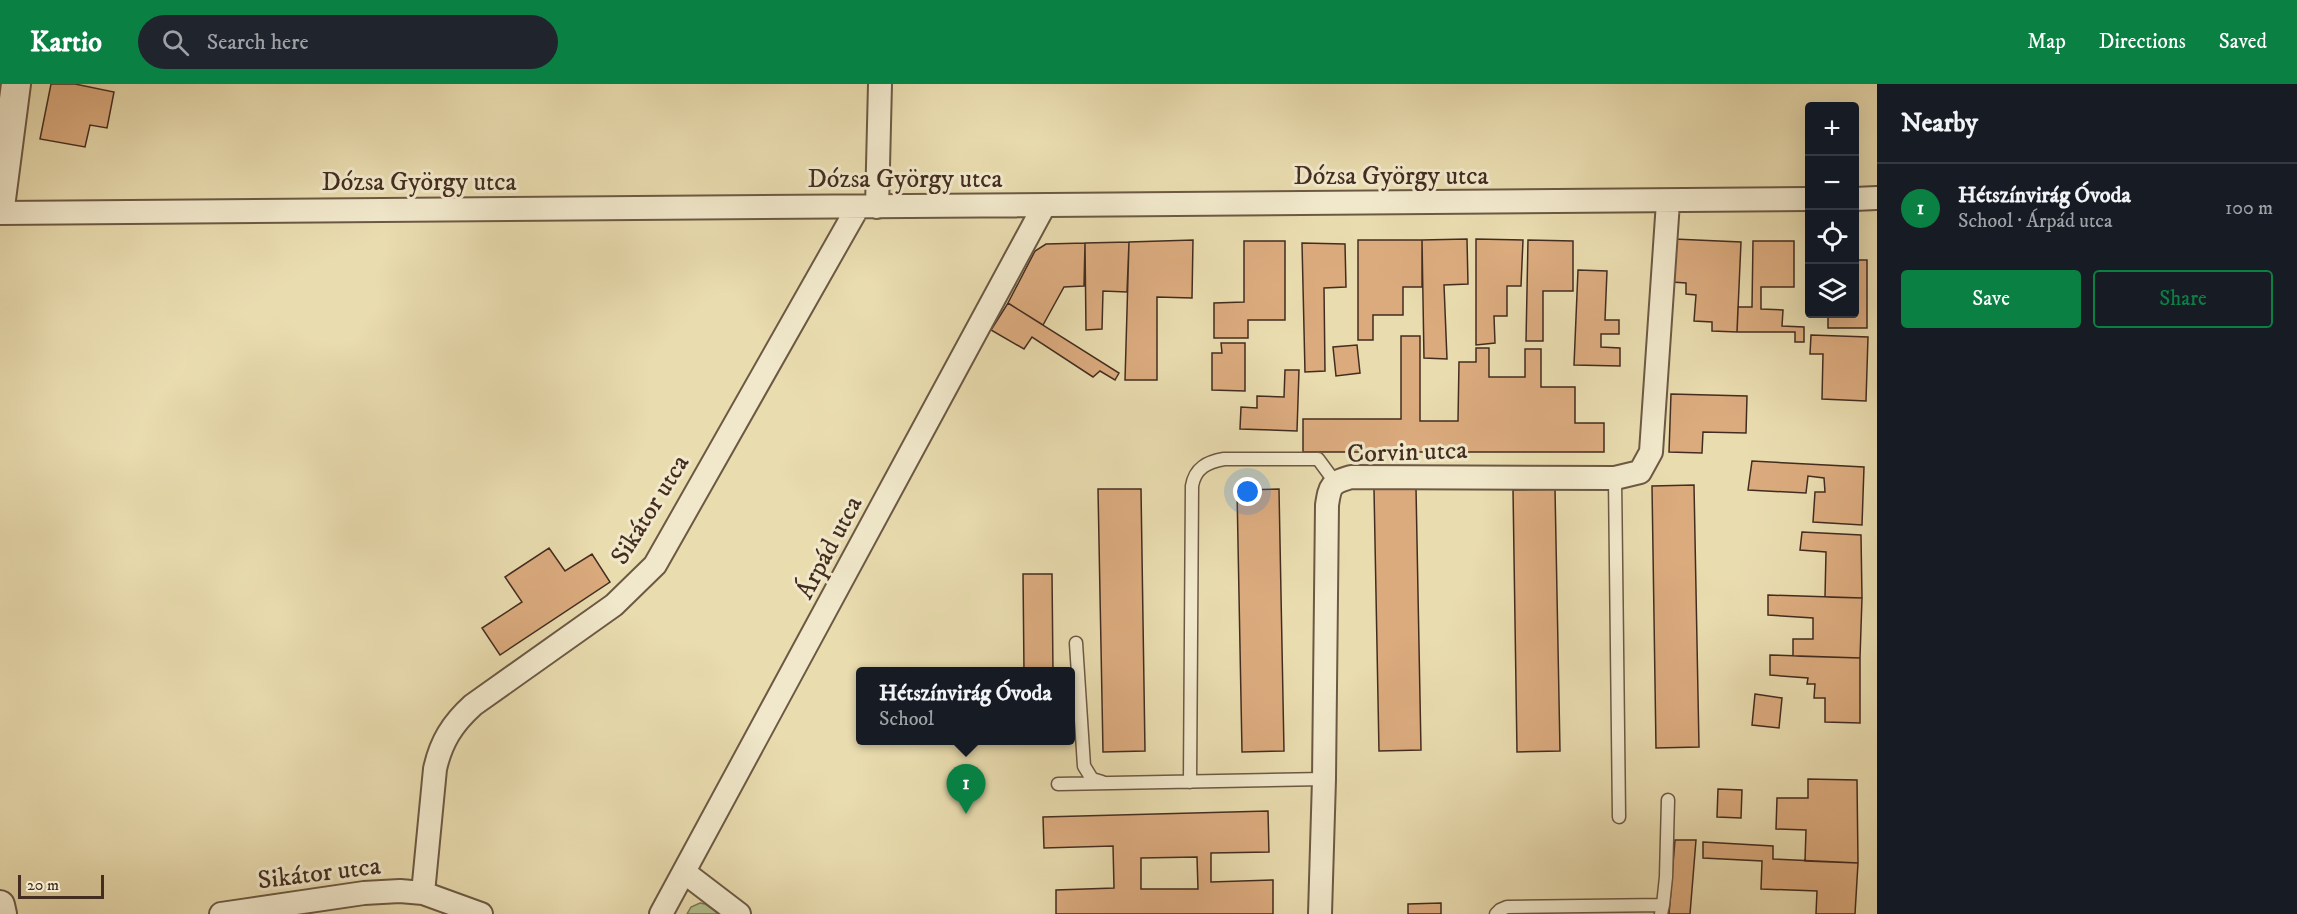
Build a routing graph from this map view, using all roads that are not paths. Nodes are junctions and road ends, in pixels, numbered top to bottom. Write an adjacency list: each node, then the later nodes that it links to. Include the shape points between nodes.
1 (15, 84): 8 (street)
2 (880, 84): 9 (street, Sikátor utca)
3 (1877, 198): 4 (street)
4 (1859, 199)
5 (1805, 200): 6 (street, Dózsa György utca)
6 (1668, 202): 7 (street, Dózsa György utca); 11 (street, Corvin utca, via 1651,452 1640,472)
7 (1044, 206): 9 (street, Dózsa György utca); 20 (street, Árpád utca)
8 (0, 207)
9 (867, 207): 10 (street, Dózsa György utca); 21 (street, Sikátor utca, via 655,565 614,605 473,705 447,734 435,769)
10 (0, 213)
11 (1615, 478): 12 (street, Corvin utca, via 1351,477); 19 (lane)
12 (1335, 482): 14 (street, Corvin utca, via 1329,490 1327,505); 15 (lane, via 1318,459 1224,459 1211,461 1196,473 1192,486)
13 (1076, 643): 16 (lane, via 1083,766 1092,779)
14 (1324, 779): 15 (lane); 29 (street, Corvin utca)
15 (1190, 782): 16 (lane)
16 (1107, 783): 17 (lane)
17 (1058, 784)
18 (1668, 800): 23 (lane)
19 (1619, 817)
20 (684, 872): 27 (street, Árpád utca); 28 (street)
21 (423, 894): 25 (street, Sikátor utca, via 364,892); 26 (street, Sikátor utca)
22 (0, 905): 24 (street)
23 (1662, 910): 30 (lane, via 1507,907)
24 (2, 914)
25 (222, 914)
26 (481, 914)
27 (662, 914)
28 (739, 914)
29 (1320, 914)
30 (1496, 914)

